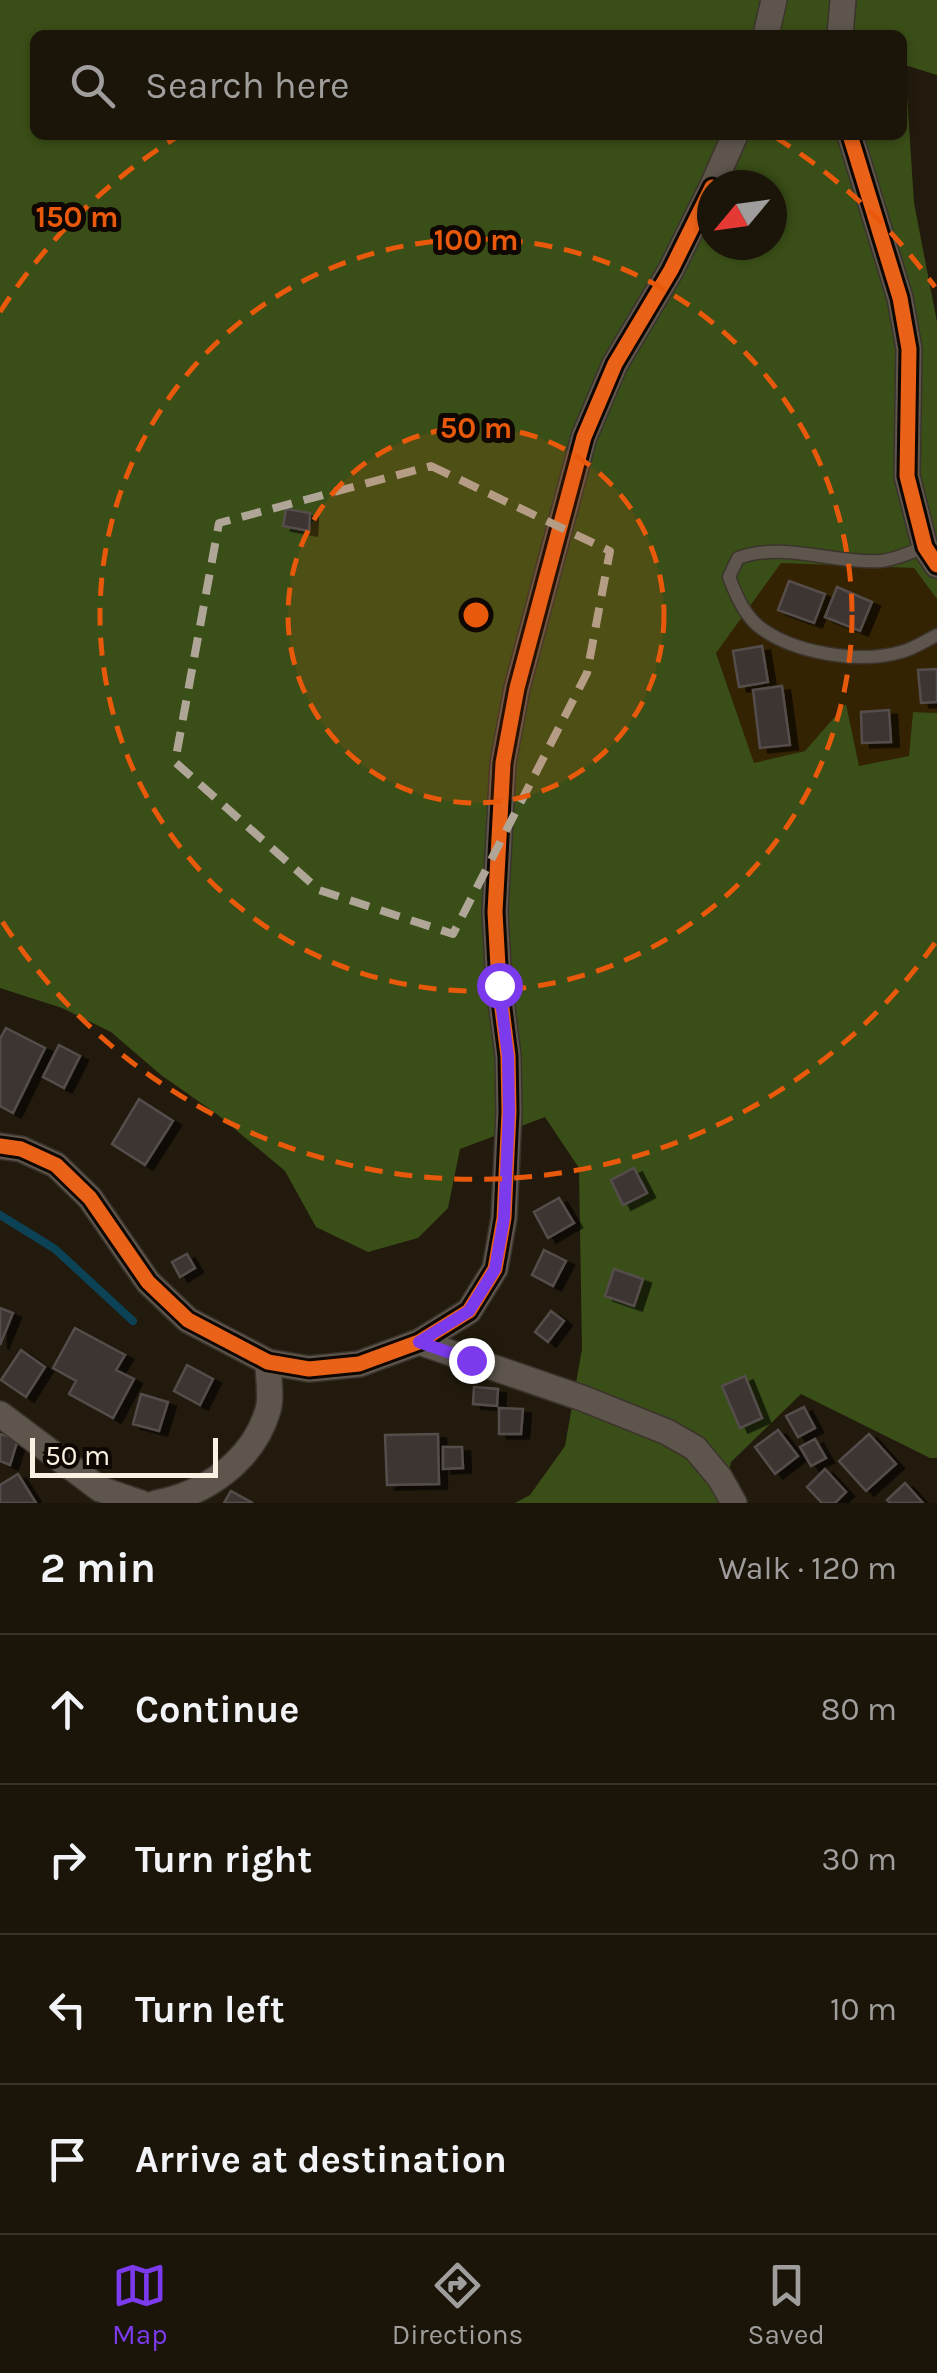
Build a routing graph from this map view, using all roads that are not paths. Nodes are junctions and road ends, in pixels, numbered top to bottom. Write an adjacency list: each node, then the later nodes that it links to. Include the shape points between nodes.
1 (774, 0): 3 (street)
2 (843, 0): 4 (street)
3 (767, 30)
4 (840, 30)
5 (733, 140): 7 (street)
6 (852, 140): 9 (street, via 900,298 909,348 907,476)
7 (719, 170)
8 (697, 217): 12 (street, via 584,437 517,688 504,763 495,912 508,1056 504,1218 495,1269 469,1311)
9 (931, 556): 10 (lane, via 883,562 754,552 738,558 729,578 755,623 803,649 846,656 900,653)
10 (937, 636)
11 (0, 1146): 13 (street, via 56,1165 90,1198 148,1282 188,1320)
12 (419, 1342): 13 (street, via 359,1364 310,1368); 17 (street, via 667,1432 694,1448)
13 (268, 1362): 16 (street, via 269,1408 249,1446 217,1480 184,1498)
14 (0, 1414): 15 (street, via 100,1489)
15 (141, 1503)
16 (156, 1503)
17 (734, 1503)

